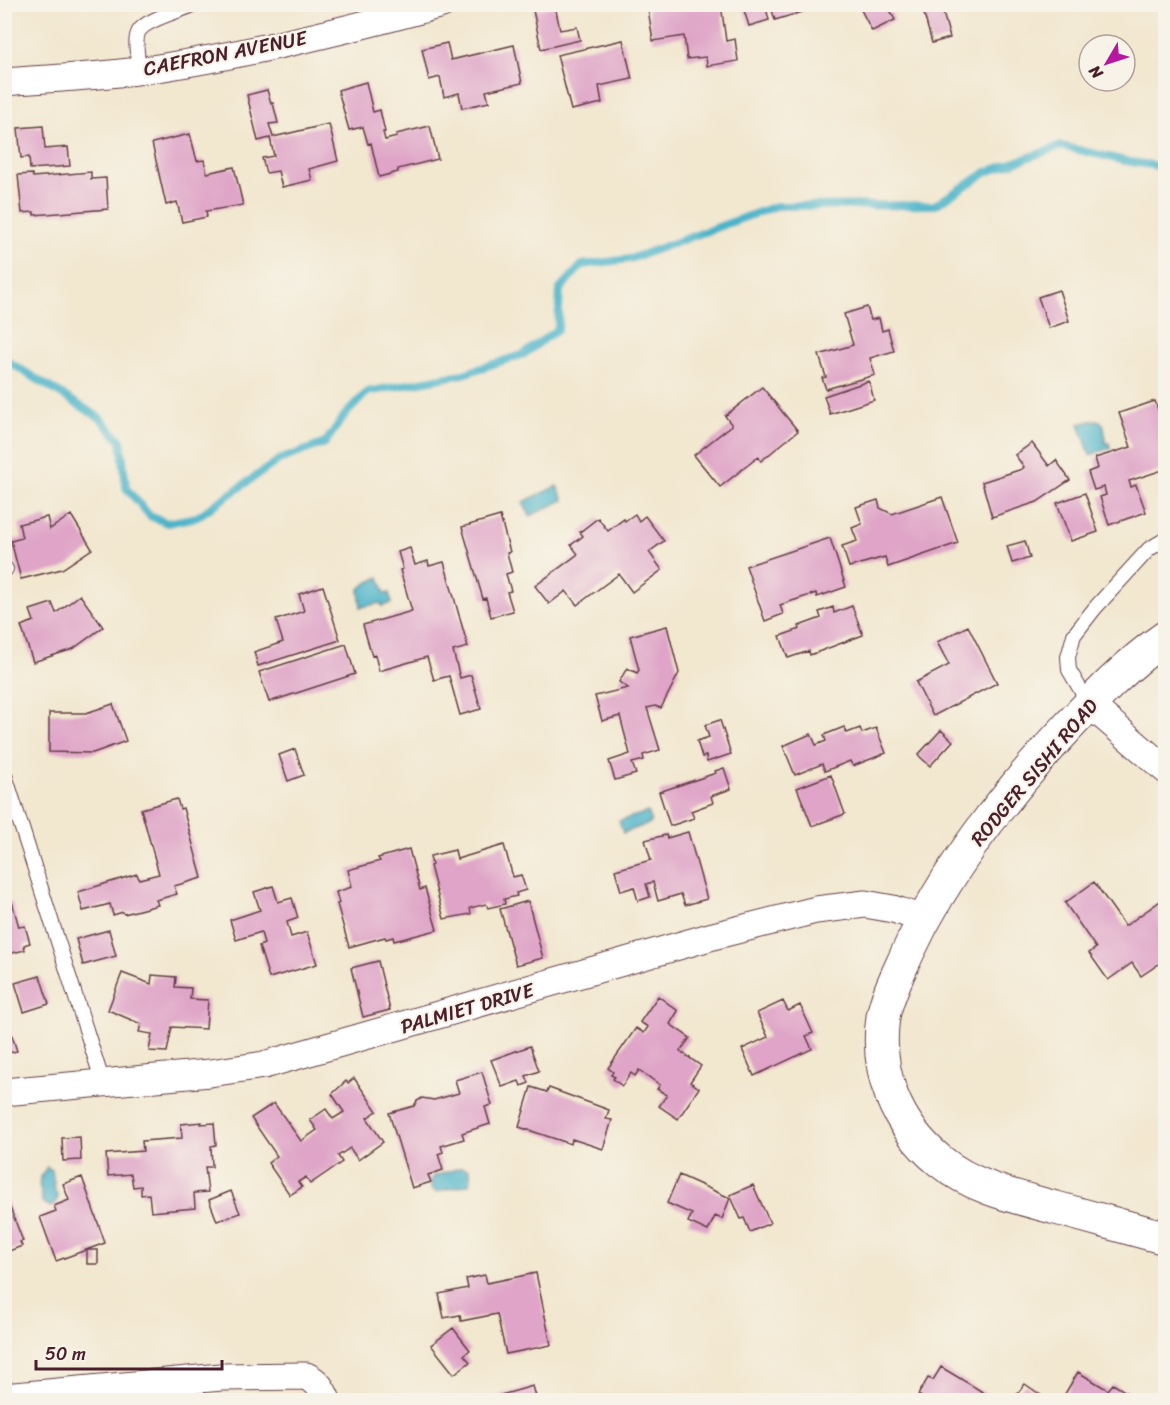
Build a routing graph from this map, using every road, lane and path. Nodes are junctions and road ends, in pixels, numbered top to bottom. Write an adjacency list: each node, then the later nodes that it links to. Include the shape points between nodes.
1 (196, 4): 3 (lane, via 153,21 139,31)
2 (442, 4): 3 (street, CAEFRON AVENUE, via 231,55)
3 (140, 70): 4 (street, CAEFRON AVENUE)
4 (4, 82)
5 (1166, 539): 7 (lane, via 1149,549 1074,635 1069,670)
6 (1166, 637): 7 (main road, RODGER SISHI ROAD, via 1116,676)
7 (1089, 704): 8 (street); 10 (main road, RODGER SISHI ROAD, via 985,824)
8 (1166, 770)
9 (4, 772): 11 (lane)
10 (924, 918): 11 (street, PALMIET DRIVE, via 865,904 816,910 264,1065); 13 (main road, RODGER SISHI ROAD, via 887,1000 881,1036 882,1064 892,1099 907,1126 940,1161 963,1178 1004,1194)
11 (103, 1083): 12 (street, PALMIET DRIVE)
12 (4, 1092)
13 (1166, 1238)
14 (4, 1397): 15 (street, via 220,1377 306,1376 320,1385)
15 (327, 1401)

